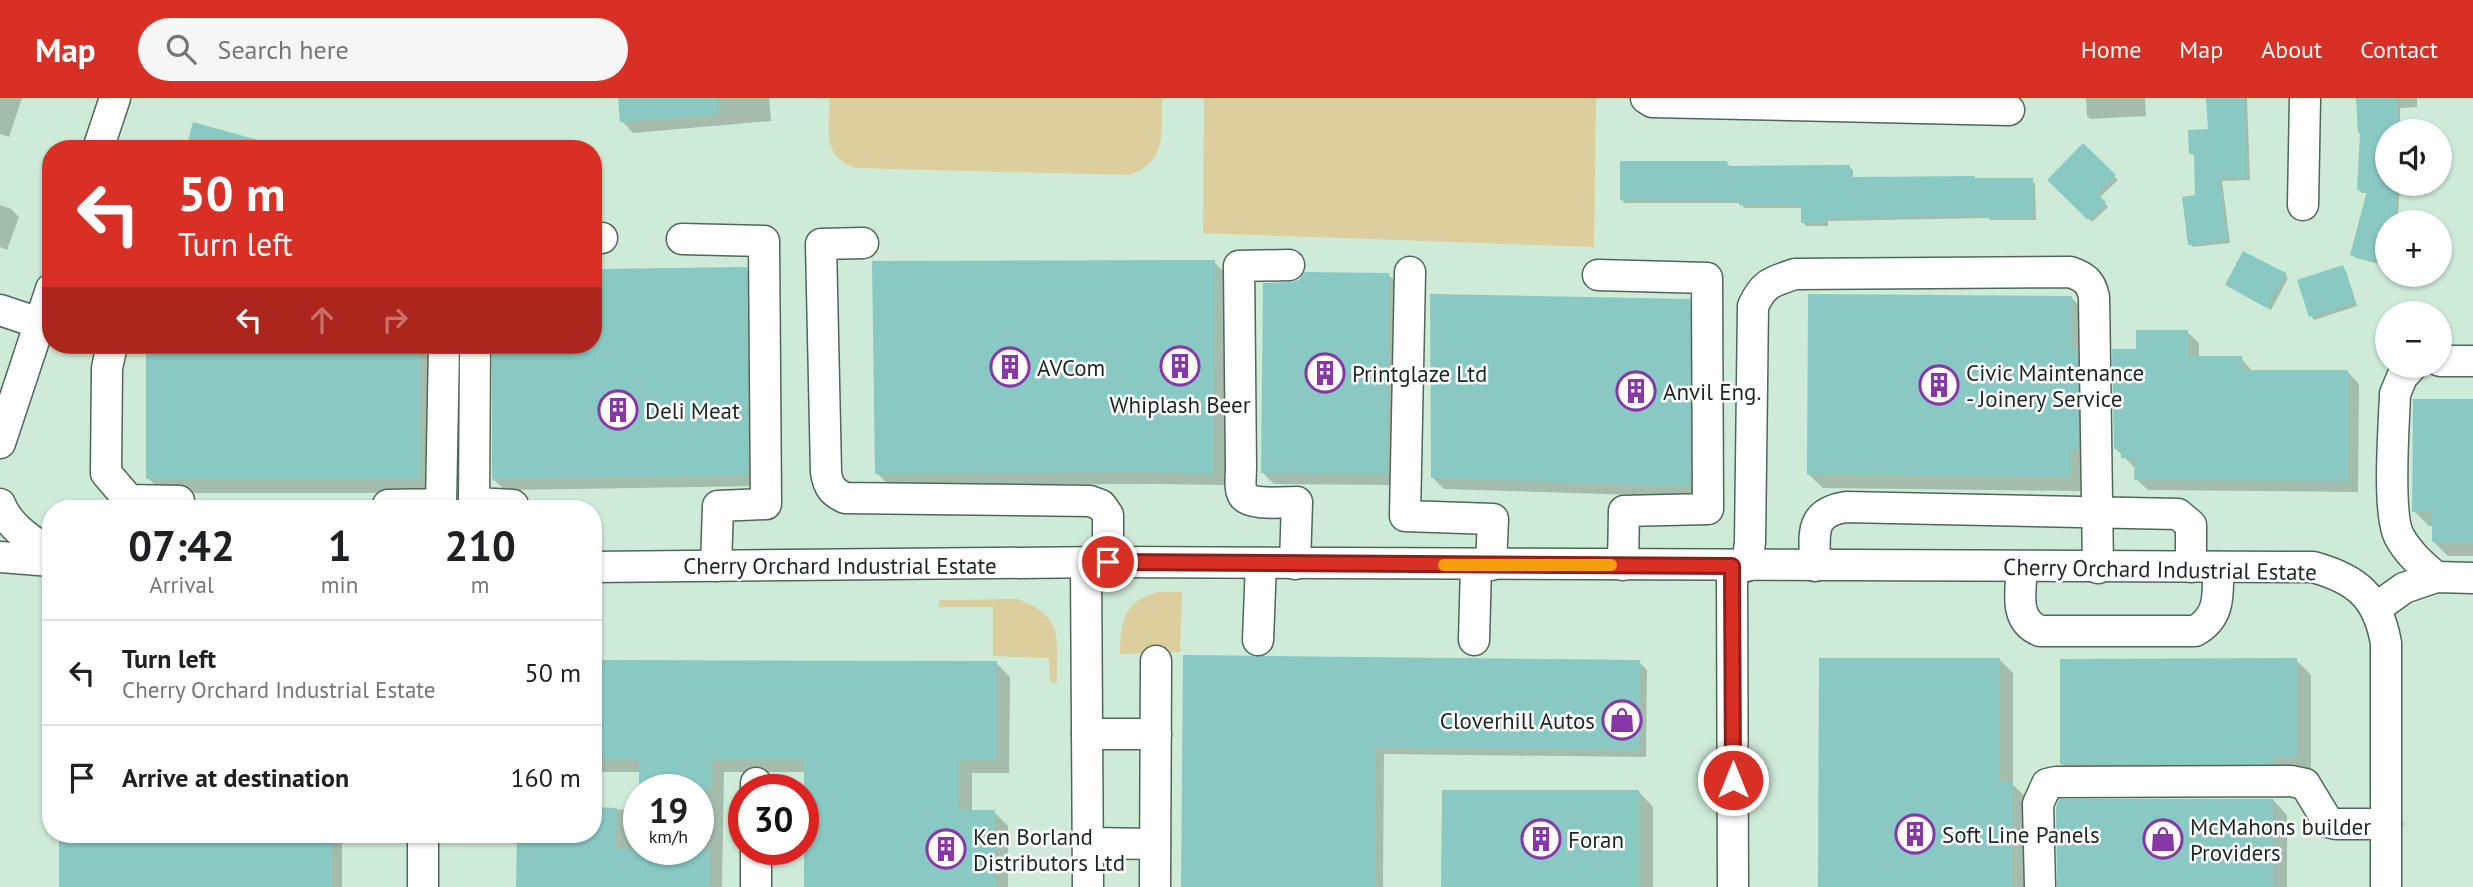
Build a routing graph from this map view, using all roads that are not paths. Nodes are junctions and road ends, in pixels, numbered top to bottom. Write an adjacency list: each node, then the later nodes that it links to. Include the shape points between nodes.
1 (115, 98): 5 (street)
2 (1646, 98): 4 (street, via 1652,102)
3 (2305, 98): 6 (street)
4 (2009, 110)
5 (101, 140)
6 (2303, 205)
7 (682, 239): 38 (street, via 764,241 766,504 718,506)
8 (863, 243): 32 (street, via 821,244 826,472 835,494 845,498 1090,501 1108,514)
9 (1289, 265): 34 (street, via 1239,265 1241,467 1245,498 1297,502)
10 (1410, 272): 35 (street, via 1405,516 1493,519)
11 (1598, 275): 36 (street, via 1707,278 1708,509 1624,510)
12 (0, 310): 14 (street)
13 (42, 314): 14 (street)
14 (39, 323): 21 (street)
15 (111, 354): 22 (street, via 106,473)
16 (444, 354): 25 (street)
17 (475, 354): 26 (street)
18 (2452, 361): 19 (street)
19 (2473, 361)
20 (2402, 378): 44 (street, via 2395,394 2393,515 2398,535 2410,553)
21 (0, 443)
22 (129, 500)
23 (129, 500): 24 (street)
24 (179, 500)
25 (441, 500)
26 (474, 500)
27 (0, 504): 29 (street, via 23,535)
28 (2096, 510): 39 (street, via 2094,297 2092,285 2081,276 2070,272 1795,274 1761,290 1753,306 1750,542); 40 (street, via 1833,509 1817,522); 42 (street, via 2178,514 2191,525); 43 (street)
29 (42, 548)
30 (0, 557): 31 (street)
31 (42, 560)
32 (1097, 562): 33 (street, Cherry Orchard Industrial Estate); 38 (street, Cherry Orchard Industrial Estate); 50 (street)
33 (1261, 563): 34 (street, Cherry Orchard Industrial Estate); 47 (street)
34 (1296, 564): 35 (street, Cherry Orchard Industrial Estate)
35 (1484, 565): 36 (street, Cherry Orchard Industrial Estate); 48 (street)
36 (1623, 565): 39 (street, Cherry Orchard Industrial Estate)
37 (602, 566): 38 (street, Cherry Orchard Industrial Estate)
38 (716, 566)
39 (1740, 566): 40 (street, Cherry Orchard Industrial Estate); 61 (street)
40 (1815, 566): 41 (street, Cherry Orchard Industrial Estate)
41 (2021, 567): 42 (street, via 2021,609 2025,621 2040,631 2195,631 2206,625 2218,601); 43 (street, Cherry Orchard Industrial Estate)
42 (2205, 567): 43 (street, Cherry Orchard Industrial Estate); 46 (street, Cherry Orchard Industrial Estate, via 2313,567 2352,582)
43 (2098, 568)
44 (2436, 577): 45 (street); 46 (street, via 2404,588)
45 (2473, 578)
46 (2376, 608): 52 (street, Cherry Orchard Industrial Estate, via 2386,643)
47 (1258, 640)
48 (1474, 640)
49 (1156, 661): 51 (street)
50 (1087, 734): 51 (street); 54 (street)
51 (1156, 734): 55 (street)
52 (2386, 824): 62 (street, via 2328,822 2305,784 2291,781 2056,782 2047,784 2038,804); 63 (street, Cherry Orchard Industrial Estate)
53 (423, 843): 57 (street)
54 (1087, 843): 55 (street); 59 (street)
55 (1155, 844): 60 (street)
56 (756, 865): 58 (street)
57 (423, 887)
58 (755, 887)
59 (1088, 887)
60 (1155, 887)
61 (1733, 887)
62 (2040, 887)
63 (2386, 887)

